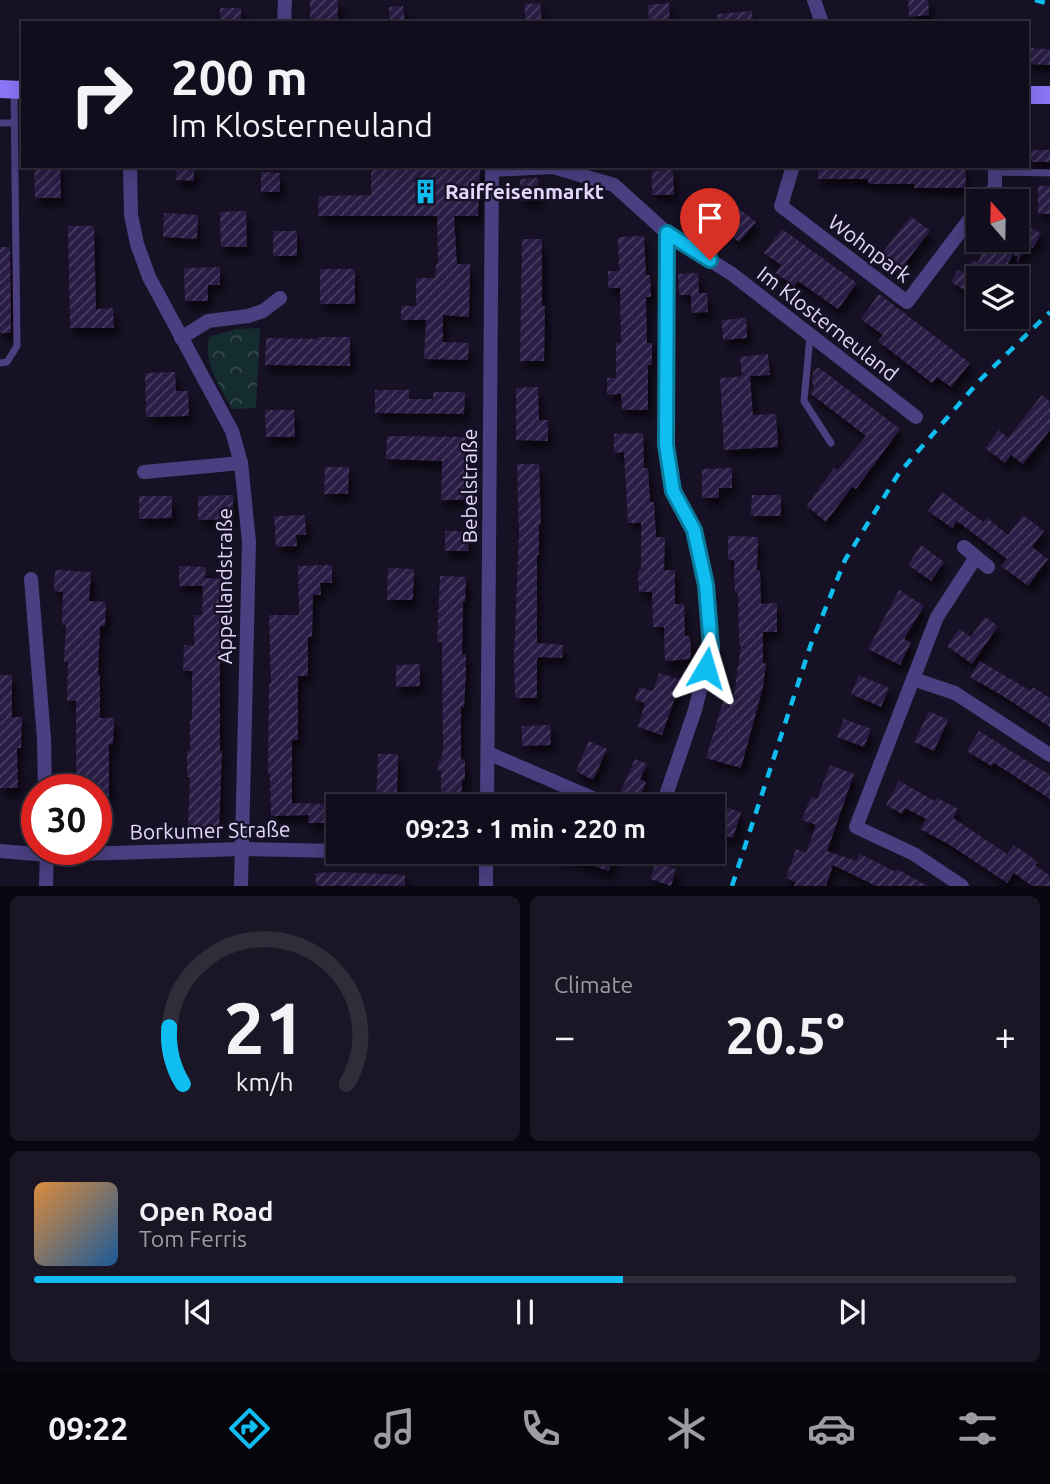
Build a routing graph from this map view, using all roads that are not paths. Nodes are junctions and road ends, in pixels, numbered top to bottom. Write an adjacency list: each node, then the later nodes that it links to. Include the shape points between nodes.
1 (285, 0): 3 (street)
2 (814, 0): 4 (street)
3 (284, 21)
4 (821, 21)
5 (12, 90): 9 (lane)
6 (1029, 95): 7 (street)
7 (1050, 95)
8 (0, 123): 9 (lane)
9 (15, 123): 22 (lane, via 17,346 8,362)
10 (130, 168): 21 (street, Appellandstraße, via 137,244)
11 (492, 168): 32 (street, Bebelstraße)
12 (556, 168): 18 (street, Im Klosterneuland, via 614,185)
13 (792, 168): 17 (street, Wohnpark, via 781,206 907,302)
14 (996, 169): 15 (lane); 16 (street)
15 (1050, 173)
16 (993, 189)
17 (966, 224)
18 (667, 233): 20 (street, Im Klosterneuland, via 732,274); 37 (street, via 666,445 673,491 694,530 706,585 711,647)
19 (280, 298): 21 (street, via 263,312 208,321)
20 (810, 337): 23 (street, Im Klosterneuland); 24 (lane, via 804,401)
21 (181, 338): 25 (street, Appellandstraße, via 232,431)
22 (0, 363)
23 (916, 417)
24 (831, 443)
25 (241, 463): 26 (street); 38 (street, Appellandstraße, via 249,542)
26 (144, 472)
27 (964, 547): 28 (street)
28 (976, 557): 29 (street); 31 (street, via 937,617)
29 (988, 567)
30 (31, 579): 34 (street)
31 (913, 679): 33 (street, via 955,694); 48 (street, via 856,827 914,854)
32 (488, 753): 35 (street, Bebelstraße); 36 (street)
33 (1050, 755)
34 (45, 774)
35 (487, 794)
36 (584, 794)
37 (666, 794)
38 (242, 849): 39 (street, Borkumer Straße); 42 (street, Borkumer Straße); 46 (street, Appellandstraße)
39 (326, 850)
40 (0, 851): 41 (street, Borkumer Straße)
41 (21, 851)
42 (112, 851)
43 (486, 864): 47 (street)
44 (47, 865): 45 (street)
45 (46, 886)
46 (241, 886)
47 (486, 886)
48 (962, 886)

